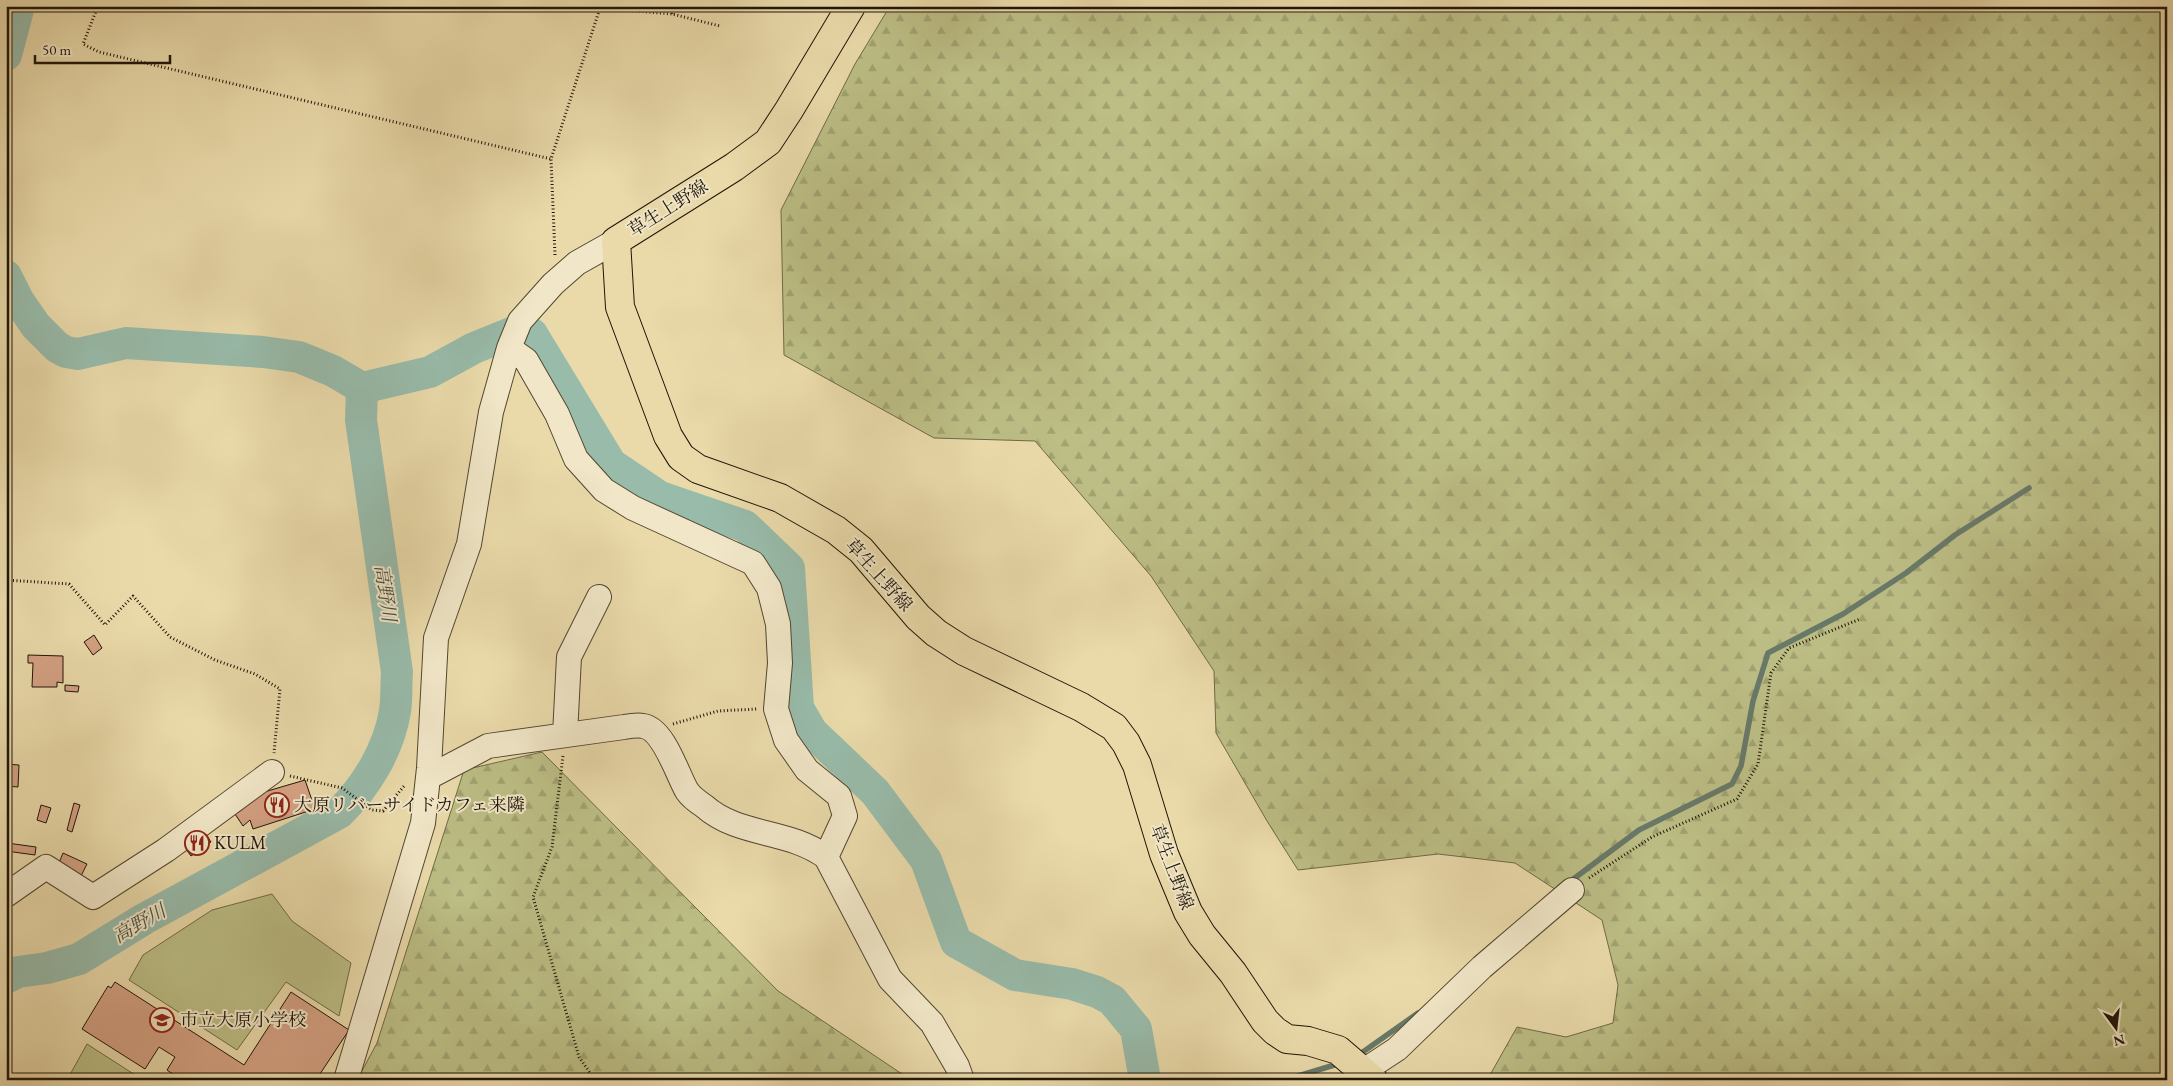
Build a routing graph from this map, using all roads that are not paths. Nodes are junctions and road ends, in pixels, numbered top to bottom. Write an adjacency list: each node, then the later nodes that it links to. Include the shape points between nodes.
1 (851, 6): 2 (main road, 草生上野線, via 768,142)
2 (616, 241): 3 (street, via 577,263 553,284 520,321); 11 (main road, 草生上野線, via 620,307 668,436 681,457 698,469 780,498 836,530 861,550 918,617 936,633 964,651 1081,707 1114,727 1136,765 1164,854 1188,912 1265,1021 1287,1039 1338,1050)
3 (509, 348): 7 (street, via 491,412 469,544 436,638); 8 (street, via 526,360 557,414 576,459 604,490 633,508 753,563 769,588 778,624 780,663 776,709 786,740 807,770 839,796 845,816)
4 (599, 597): 5 (street, via 569,657)
5 (565, 735): 7 (street, via 488,746); 8 (street, via 645,726 659,736 688,793 713,815 739,827 811,846)
6 (272, 772): 10 (street, via 166,850 93,898 46,867)
7 (429, 777): 12 (street, via 421,831)
8 (826, 857): 13 (street, via 890,979 932,1023)
9 (1572, 890): 11 (street, via 1482,967)
10 (6, 895)
11 (1369, 1075)
12 (346, 1080)
13 (962, 1080)

